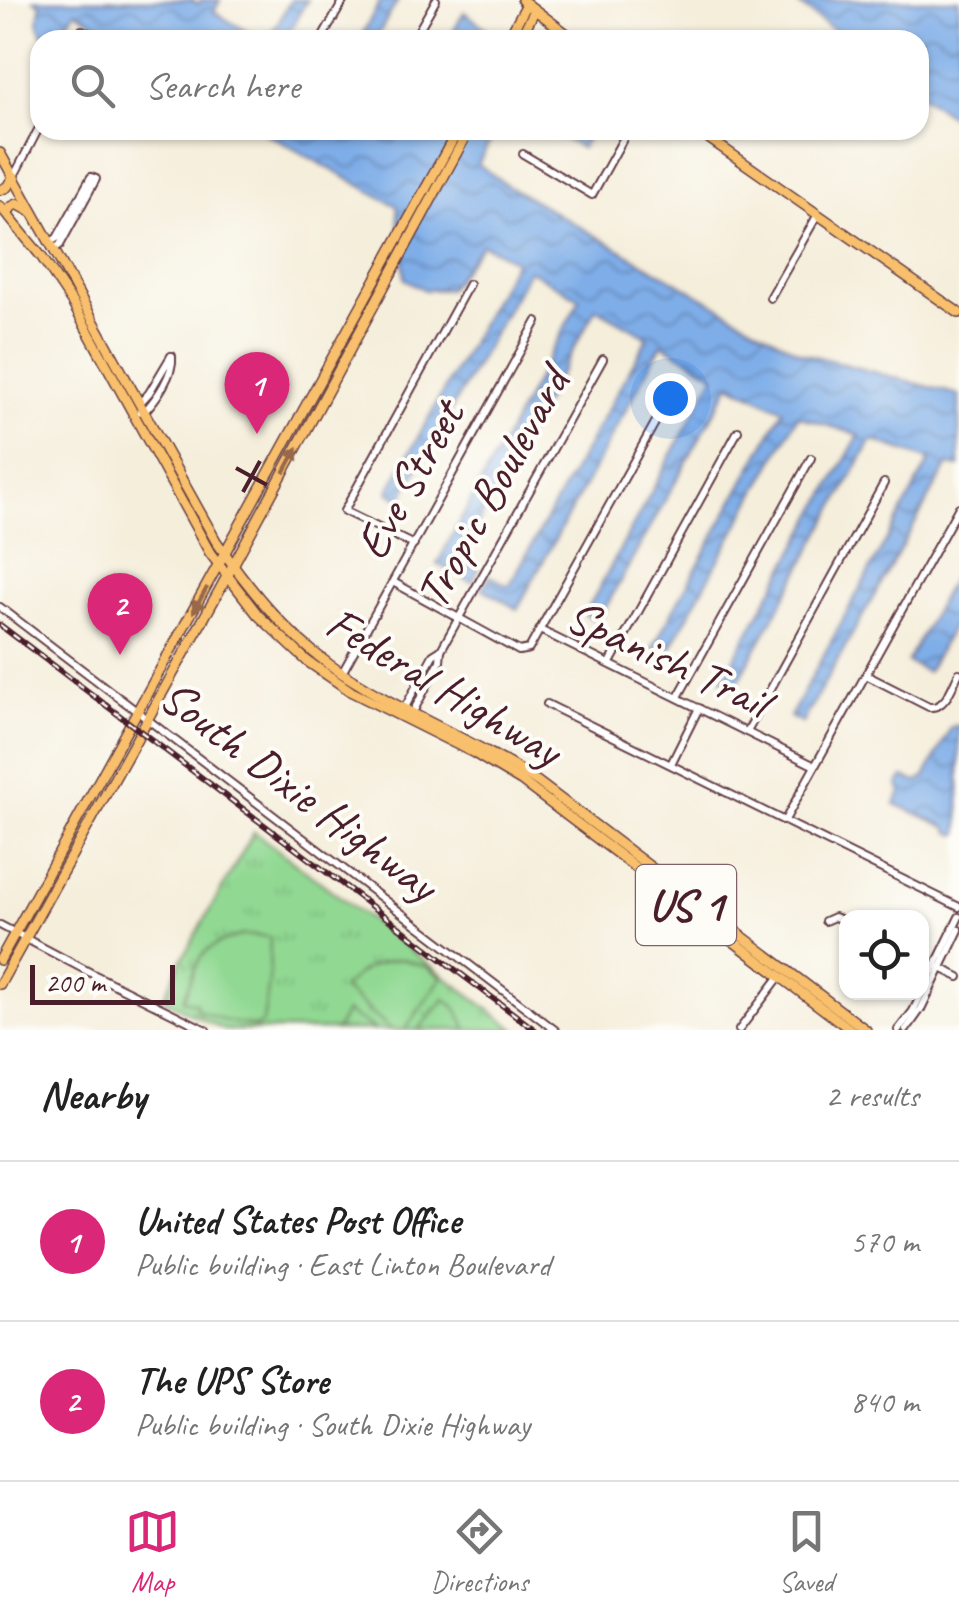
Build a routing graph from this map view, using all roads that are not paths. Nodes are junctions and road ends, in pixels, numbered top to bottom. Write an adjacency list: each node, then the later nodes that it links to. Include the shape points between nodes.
1 (344, 0): 4 (street)
2 (436, 0): 5 (street)
3 (528, 5): 6 (main road); 7 (main road)
4 (327, 30)
5 (419, 30)
6 (516, 30)
7 (562, 30)
8 (33, 140): 15 (street)
9 (453, 140): 26 (main road)
10 (464, 140): 26 (main road)
11 (622, 140): 14 (street, via 592,194)
12 (711, 140): 19 (main road)
13 (0, 153): 15 (main road, Federal Highway / US 1)
14 (523, 154)
15 (11, 172): 16 (main road, via 9,186); 18 (main road, Federal Highway / US 1)
16 (0, 190)
17 (4, 210): 18 (main road, via 17,204); 20 (main road, US 1)
18 (32, 212): 21 (main road, Federal Highway / US 1)
19 (817, 216): 25 (street); 27 (main road)
20 (32, 244): 21 (main road); 22 (main road, Federal Highway / US 1)
21 (51, 246): 21 (street, via 60,245 96,180 91,177); 24 (main road, Federal Highway / US 1)
22 (58, 281): 24 (main road); 31 (main road, Federal Highway / US 1)
23 (469, 284): 38 (street, via 344,510)
24 (76, 292): 31 (main road, Federal Highway / US 1)
25 (770, 298)
26 (365, 310): 32 (main road); 33 (main road)
27 (959, 313)
28 (537, 322): 38 (street, Eve Street)
29 (603, 359): 45 (street, Tropic Boulevard)
30 (670, 396): 46 (street)
31 (138, 409): 31 (street, via 152,404 172,356 149,393); 39 (main road, Federal Highway / US 1); 41 (main road, Federal Highway / US 1)
32 (304, 410): 33 (main road); 39 (main road)
33 (314, 416): 40 (main road, one-way to 33)
34 (738, 430): 49 (street)
35 (811, 458): 53 (street)
36 (884, 483): 58 (street)
37 (958, 507): 52 (street)
38 (414, 545): 43 (street, Eve Street)
39 (225, 554): 40 (main road, Federal Highway / US 1); 41 (main road)
40 (232, 564): 42 (main road); 50 (main road, Federal Highway / US 1, via 279,622)
41 (218, 566): 42 (main road, Federal Highway / US 1); 47 (main road, one-way to 47)
42 (226, 577): 48 (main road); 57 (main road, Federal Highway / US 1, via 307,661 352,692)
43 (392, 582): 45 (street, Spanish Trail); 50 (street, Eve Street)
44 (0, 607): 56 (street, South Dixie Highway)
45 (459, 618): 46 (street, Spanish Trail, via 519,651 529,649); 57 (street, Tropic Boulevard)
46 (540, 630): 49 (street, Spanish Trail)
47 (176, 644): 48 (main road); 56 (main road)
48 (180, 659): 56 (main road)
49 (610, 663): 53 (street, Spanish Trail)
50 (342, 673): 57 (main road, Federal Highway / US 1)
51 (959, 673): 52 (street, via 936,708)
52 (866, 675): 61 (street)
53 (678, 698): 55 (street, Spanish Trail)
54 (547, 704): 59 (street)
55 (699, 708): 58 (street, Spanish Trail); 59 (street)
56 (142, 714): 63 (main road); 66 (main road); 83 (street, South Dixie Highway)
57 (406, 714): 60 (main road, Federal Highway / US 1); 62 (main road, Federal Highway / US 1)
58 (747, 732): 61 (street, Spanish Trail)
59 (671, 764): 65 (street)
60 (512, 766): 62 (main road); 86 (main road, Federal Highway / US 1)
61 (815, 766): 65 (street)
62 (500, 768): 79 (main road, Federal Highway / US 1)
63 (86, 804): 64 (main road); 66 (main road)
64 (78, 818): 67 (main road); 74 (main road)
65 (785, 820): 68 (street)
66 (86, 827): 67 (main road)
67 (79, 841): 75 (main road)
68 (959, 907)
69 (959, 917): 78 (street)
70 (839, 919): 71 (street)
71 (826, 921)
72 (0, 925): 74 (street)
73 (959, 930): 78 (street)
74 (15, 933): 75 (street); 76 (main road)
75 (25, 939): 81 (main road); 82 (street)
76 (0, 960)
77 (929, 962): 78 (street)
78 (938, 967): 80 (street); 87 (street); 88 (street)
79 (780, 976): 84 (street); 85 (main road, Federal Highway / US 1)
80 (959, 977)
81 (0, 984)
82 (206, 1030)
83 (555, 1030)
84 (739, 1030)
85 (851, 1030)
86 (866, 1030)
87 (898, 1030)
88 (906, 1030)

